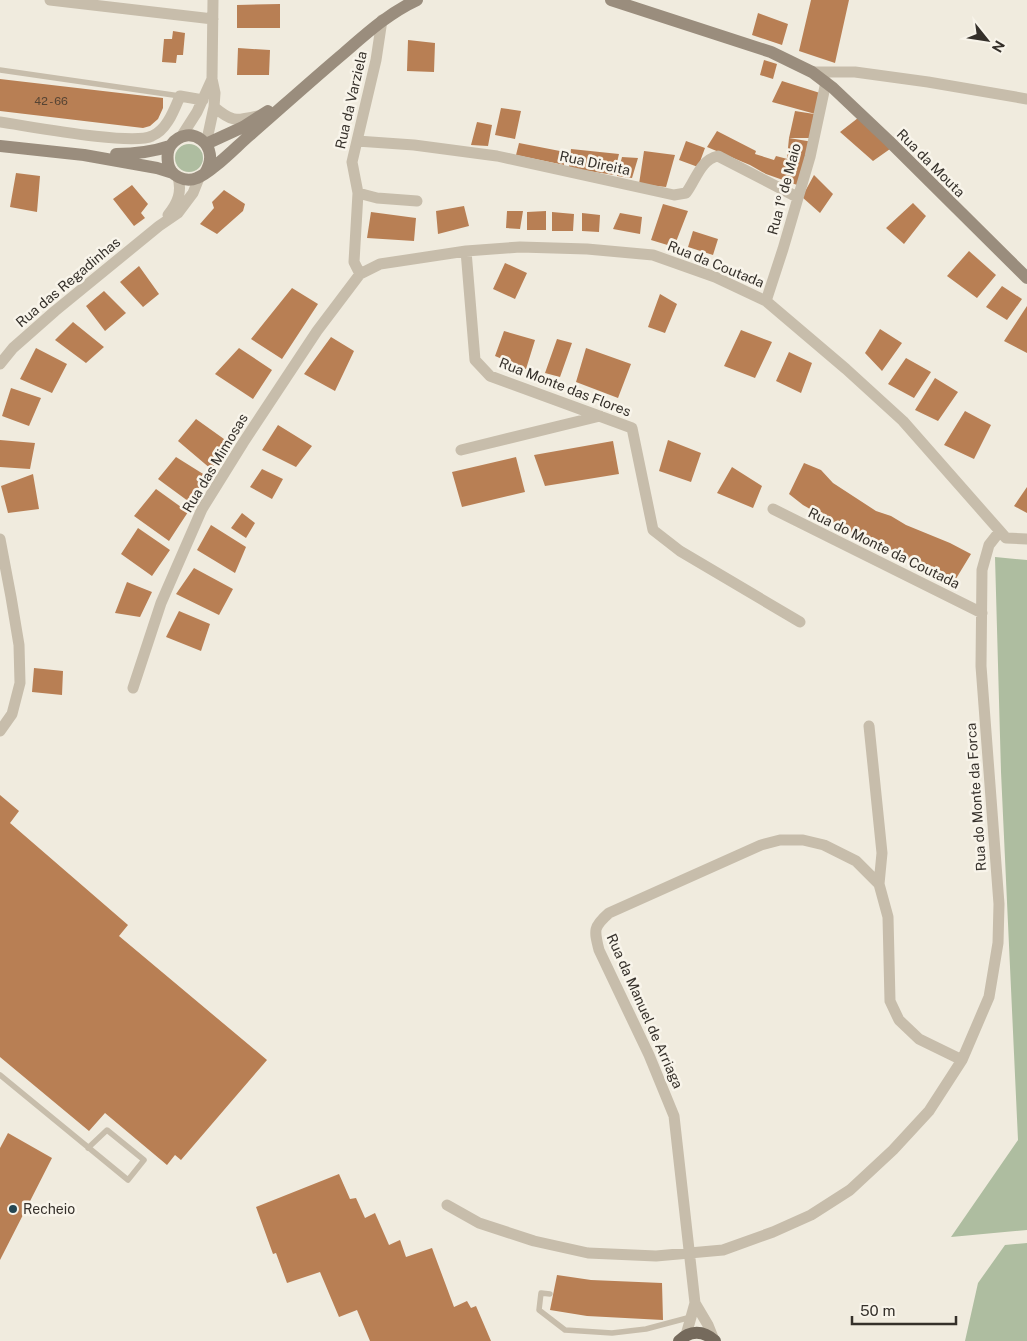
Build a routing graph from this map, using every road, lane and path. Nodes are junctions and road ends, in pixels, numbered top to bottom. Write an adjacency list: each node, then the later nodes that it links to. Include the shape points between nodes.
1 (50, 0): 5 (street)
2 (213, 0): 5 (street)
3 (417, 0): 6 (main road)
4 (613, 0): 8 (main road, Rua da Mouta, via 771,52)
5 (213, 19): 9 (street)
6 (382, 20): 11 (main road); 19 (street, Rua da Varziela)
7 (0, 70): 12 (lane)
8 (812, 72): 10 (main road, Rua da Mouta); 14 (street, via 855,72)
9 (212, 79): 13 (street); 15 (street)
10 (826, 82): 27 (street, Rua 1º de Maio, via 810,157); 32 (main road, Rua da Mouta)
11 (296, 92): 16 (main road); 25 (main road)
12 (180, 96): 13 (street); 17 (street, via 166,125 152,137 125,139)
13 (203, 100): 18 (street)
14 (1027, 100)
15 (214, 107): 16 (street, via 231,120); 20 (street)
16 (261, 115): 20 (main road)
17 (0, 122)
18 (182, 137): 20 (main road, via 195,136); 22 (main road)
19 (357, 140): 26 (street, Rua da Varziela, via 352,162); 27 (street, Rua Direita, via 497,156 674,195 686,194 702,166 710,158 718,156)
20 (206, 144): 25 (main road, via 211,159)
21 (0, 146): 23 (main road)
22 (170, 146): 23 (main road, via 133,154); 24 (main road, via 167,156)
23 (84, 156): 24 (main road, via 158,168)
24 (175, 175): 25 (main road, via 192,180); 29 (street, Rua das Regadinhas, via 180,194)
25 (202, 175): 29 (street, Rua das Regadinhas, via 178,213)
26 (358, 193): 28 (street); 31 (street, Rua da Varziela, via 354,262)
27 (797, 197): 33 (street, Rua 1º de Maio)
28 (417, 201)
29 (159, 226): 34 (street, Rua das Regadinhas, via 13,348)
30 (466, 251): 31 (street, Rua da Coutada, via 380,264); 33 (street, Rua da Coutada, via 520,247 652,255 715,277); 35 (street, Rua Monte das Flores, via 475,360 490,376)
31 (360, 274): 43 (street, Rua das Mimosas, via 317,332 202,509 161,603)
32 (1027, 278)
33 (766, 301): 38 (street, Rua da Coutada, via 903,421)
34 (0, 364)
35 (600, 416): 36 (street); 42 (street, Rua Monte das Flores, via 632,428 653,530 680,550)
36 (461, 450)
37 (773, 509): 41 (street, Rua do Monte da Coutada)
38 (1000, 531): 40 (street, via 1006,538); 41 (street, Rua do Monte da Forca, via 989,544 982,570)
39 (0, 539): 45 (street, via 12,597 20,683 12,714)
40 (1027, 539)
41 (982, 613): 47 (street, Rua do Monte da Forca, via 981,666 999,904 998,943 989,997)
42 (800, 622)
43 (133, 688)
44 (869, 726): 46 (street, via 882,853)
45 (0, 731)
46 (879, 884): 47 (street, via 888,917 890,1001 899,1020 919,1039); 51 (street, Rua da Manuel de Arriaga, via 856,861 824,845 803,840 780,840 761,845 610,913 597,923 594,933 599,950 674,1116)
47 (962, 1060): 51 (street, Rua do Monte da Forca, via 929,1111 850,1190 810,1215 772,1232 723,1250)
48 (0, 1075): 49 (lane)
49 (88, 1148): 49 (lane, via 107,1130 144,1160 128,1180)
50 (447, 1205): 51 (street, Rua do Monte da Forca, via 479,1223 534,1241 588,1253 656,1256)
51 (689, 1253): 53 (street, Rua da Manuel de Arriaga)
52 (550, 1294): 54 (lane, via 541,1293 539,1310 565,1330 612,1333 646,1329)
53 (695, 1303): 54 (street); 56 (street)
54 (691, 1316): 55 (street)
55 (680, 1339): 56 (main road, via 696,1332)
56 (714, 1340)

